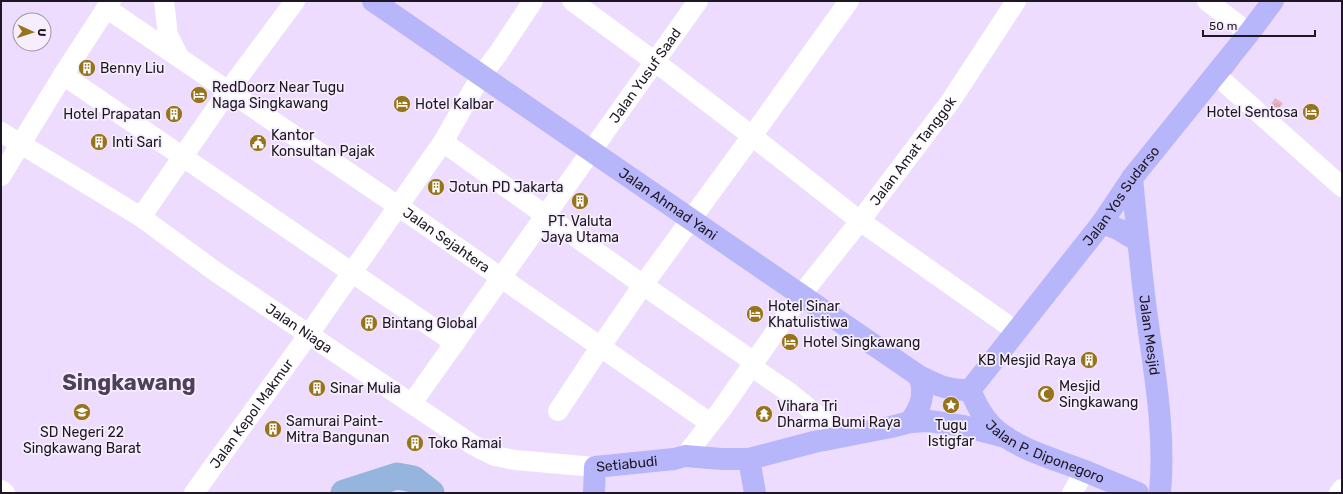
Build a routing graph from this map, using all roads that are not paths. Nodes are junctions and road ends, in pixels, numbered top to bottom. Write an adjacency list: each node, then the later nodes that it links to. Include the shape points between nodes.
1 (164, 1): 13 (street, via 168,36)
2 (294, 1): 18 (street)
3 (373, 1): 17 (main road, Jalan Ahmad Yani)
4 (533, 1): 17 (street, Jalan Kepol Makmur)
5 (572, 1): 14 (street)
6 (698, 1): 14 (street, Jalan Yusuf Saad)
7 (849, 1): 20 (street)
8 (1016, 1): 32 (street, Jalan Amat Tanggok, via 950,102)
9 (1207, 1): 12 (street)
10 (1273, 1): 12 (main road, Jalan Yos Sudarso)
11 (108, 5): 13 (street, Jalan Sejahtera); 15 (street)
12 (1249, 33): 16 (main road, Jalan Yos Sudarso)
13 (180, 59): 18 (street, Jalan Sejahtera)
14 (654, 61): 20 (street); 23 (street, Jalan Yusuf Saad)
15 (63, 74): 22 (street); 24 (street)
16 (1215, 74): 26 (main road, Jalan Yos Sudarso); 27 (street)
17 (482, 76): 21 (street, Jalan Kepol Makmur); 23 (main road, Jalan Ahmad Yani)
18 (229, 90): 24 (street); 28 (street, Jalan Sejahtera)
19 (1, 132): 22 (street, Jalan Niaga)
20 (752, 136): 31 (street); 32 (street)
21 (443, 142): 28 (street, Jalan Kepol Makmur); 29 (street)
22 (20, 144): 25 (street); 30 (street, Jalan Niaga)
23 (591, 150): 29 (street, Jalan Yusuf Saad); 31 (main road, Jalan Ahmad Yani)
24 (183, 157): 30 (street); 35 (street)
25 (1, 176)
26 (1132, 178): 33 (main road, Jalan Yos Sudarso); 34 (main road, Jalan Mesjid)
27 (1342, 187)
28 (398, 206): 35 (street, Jalan Kepol Makmur); 36 (street, Jalan Sejahtera)
29 (546, 215): 36 (street, Jalan Yusuf Saad); 37 (street)
30 (141, 217): 40 (street, Jalan Niaga, via 216,272)
31 (692, 220): 37 (street); 38 (main road, Jalan Ahmad Yani)
32 (860, 221): 38 (street, Jalan Amat Tanggok); 39 (street)
33 (1102, 223): 34 (main road); 39 (main road, Jalan Yos Sudarso)
34 (1138, 241): 64 (main road, Jalan Mesjid, via 1157,387 1162,477)
35 (352, 272): 40 (street, Jalan Kepol Makmur); 41 (street)
36 (501, 278): 41 (street, Jalan Yusuf Saad); 42 (street, Jalan Sejahtera)
37 (644, 285): 42 (street); 43 (street)
38 (801, 295): 43 (street, Jalan Amat Tanggok); 44 (main road, Jalan Ahmad Yani)
39 (1016, 331): 45 (main road, Jalan Yos Sudarso)
40 (309, 334): 46 (street, Jalan Niaga); 60 (street, Jalan Kepol Makmur)
41 (455, 343): 46 (street, Jalan Yusuf Saad)
42 (601, 346): 47 (street); 49 (street, Jalan Sejahtera)
43 (753, 364): 49 (street, Jalan Amat Tanggok); 50 (street)
44 (919, 376): 45 (main road, Jalan Ahmad Yani, via 943,388); 48 (main road, via 922,398 917,413)
45 (970, 390): 51 (main road, Jalan P. Diponegoro, via 977,408 992,426)
46 (412, 403): 54 (street, Jalan Niaga, via 473,445 495,456 538,463)
47 (558, 411)
48 (910, 422): 50 (main road); 51 (main road, via 929,421 963,426)
49 (710, 423): 52 (street)
50 (843, 436): 53 (main road)
51 (1006, 437): 55 (main road, Jalan P. Diponegoro, via 1039,454)
52 (684, 456): 53 (main road, Setiabudi); 54 (main road, Setiabudi)
53 (749, 459): 58 (main road)
54 (595, 467): 61 (main road, Setiabudi)
55 (1085, 471): 62 (street); 63 (main road, Jalan P. Diponegoro)
56 (1342, 489): 65 (street)
57 (1, 490): 59 (street)
58 (754, 492)
59 (5, 493)
60 (194, 493)
61 (594, 493)
62 (1072, 493)
63 (1138, 493)
64 (1160, 493)
65 (1339, 493)

